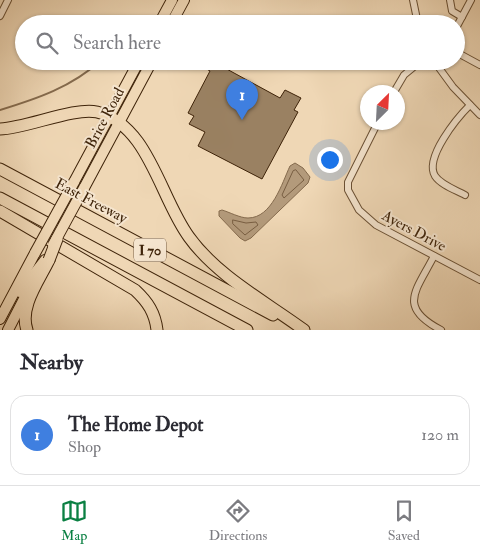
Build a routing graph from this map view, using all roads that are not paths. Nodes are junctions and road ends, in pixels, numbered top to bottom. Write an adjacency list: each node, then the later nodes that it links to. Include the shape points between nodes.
1 (8, 0): 12 (street)
2 (172, 0): 7 (main road)
3 (184, 0): 8 (main road)
4 (413, 0): 9 (street)
5 (450, 0): 10 (street, via 452,10)
6 (471, 0): 11 (street)
7 (164, 15)
8 (176, 15)
9 (416, 15)
10 (460, 15)
11 (463, 15)
12 (0, 16)
13 (465, 57): 14 (street)
14 (480, 65)
15 (134, 70): 22 (main road, Brice Road)
16 (147, 70): 23 (main road, Brice Road)
17 (410, 70): 19 (street)
18 (440, 70): 20 (street)
19 (398, 85)
20 (470, 105): 21 (street); 28 (street, via 453,123 432,167 441,181)
21 (480, 115)
22 (108, 117): 23 (highway); 24 (highway, via 83,112); 27 (main road, Brice Road); 35 (main road, Brice Road, bridge)
23 (119, 123): 27 (main road, Brice Road); 40 (highway, via 132,132 143,148 189,238 223,272)
24 (0, 129)
25 (374, 130): 32 (street, Ayers Drive, via 350,175 348,190 366,218)
26 (0, 169): 40 (highway, East Freeway / I 70)
27 (84, 188): 31 (main road, Brice Road, bridge)
28 (465, 194)
29 (0, 198): 39 (highway, I 70)
30 (0, 211): 38 (highway, via 135,290 150,306)
31 (57, 239): 33 (highway, bridge)
32 (434, 256): 34 (street, Ayers Drive); 41 (street, via 416,291 414,302 420,317)
33 (47, 260): 35 (main road, Brice Road); 36 (main road); 37 (highway, via 27,306 24,317)
34 (480, 280)
35 (2, 315)
36 (8, 330)
37 (27, 330)
38 (157, 330)
39 (247, 330)
40 (303, 330)
41 (441, 330)

